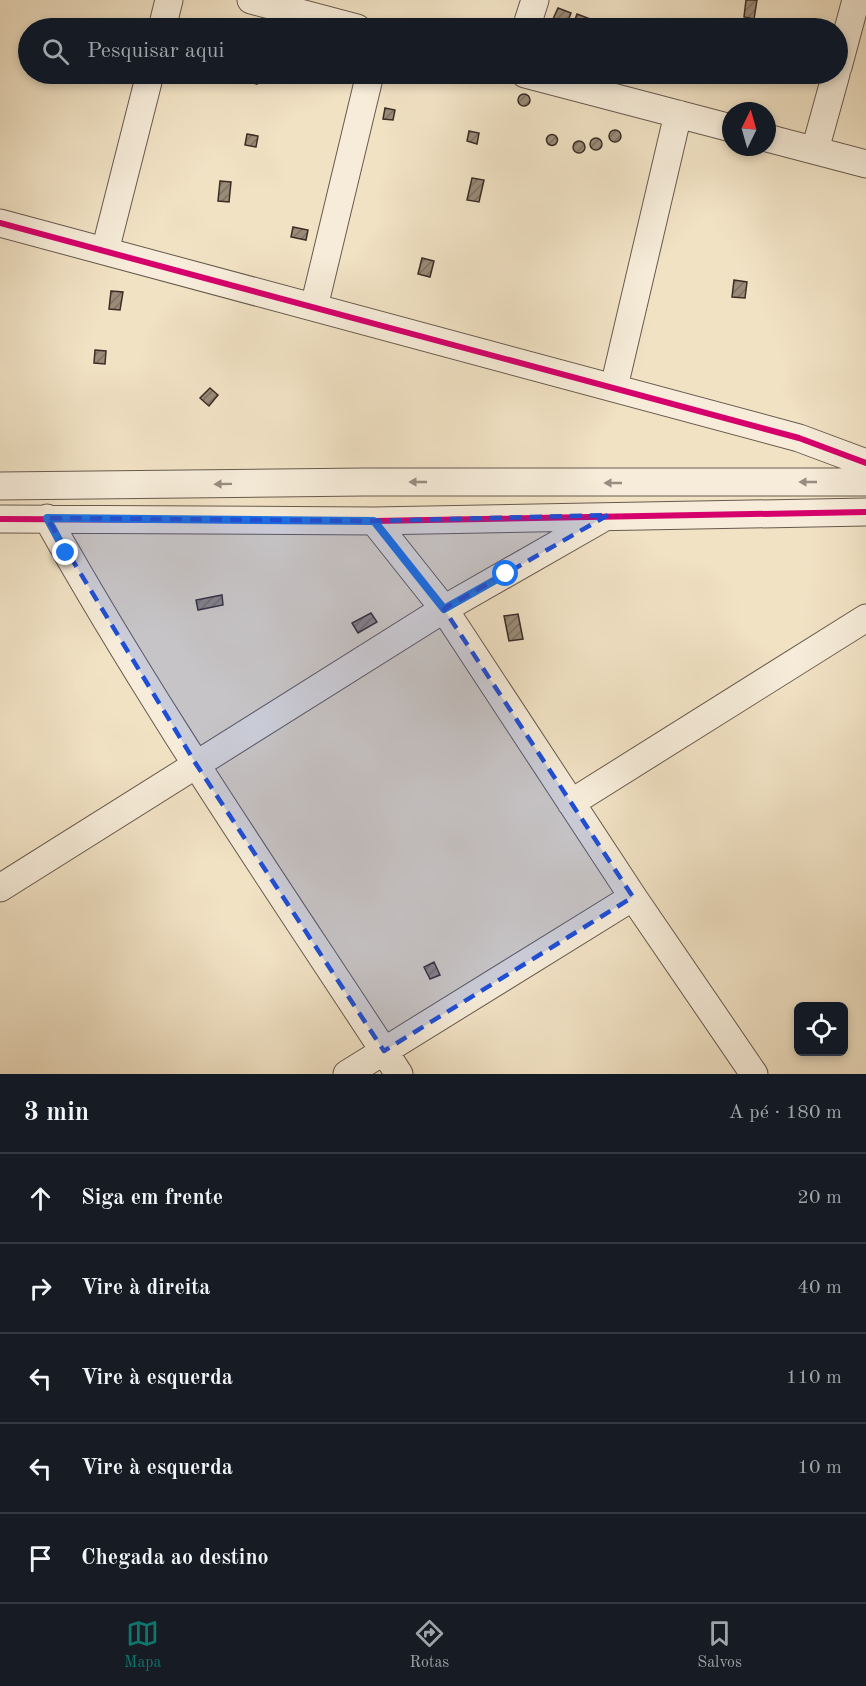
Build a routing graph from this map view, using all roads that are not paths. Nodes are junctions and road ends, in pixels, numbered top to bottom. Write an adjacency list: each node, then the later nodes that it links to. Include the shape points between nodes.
1 (169, 0): 5 (street)
2 (251, 0): 6 (street)
3 (535, 0): 7 (street)
4 (856, 0): 8 (street)
5 (164, 18)
6 (319, 18)
7 (529, 18)
8 (848, 28)
9 (147, 84): 19 (street)
10 (368, 84): 20 (street)
11 (563, 84): 13 (street)
12 (833, 84): 16 (street)
13 (678, 114): 14 (street); 21 (street)
14 (722, 126)
15 (776, 140): 16 (street)
16 (815, 150): 17 (street)
17 (866, 164)
18 (0, 223): 19 (street)
19 (105, 251): 20 (street)
20 (314, 307): 21 (street)
21 (614, 387): 22 (street, via 799,438)
22 (866, 463)
23 (866, 482): 24 (street, one-way to 24)
24 (0, 486)
25 (866, 512): 26 (street)
26 (608, 515): 29 (street); 30 (street)
27 (47, 518): 28 (street); 29 (street); 32 (street)
28 (0, 519)
29 (374, 521): 30 (street)
30 (444, 609): 32 (street); 33 (street)
31 (866, 618): 33 (street)
32 (196, 764): 34 (street); 36 (street)
33 (571, 803): 35 (street)
34 (4, 876)
35 (633, 897): 36 (street); 39 (street)
36 (384, 1051): 37 (street); 38 (street)
37 (347, 1074)
38 (399, 1074)
39 (754, 1074)

